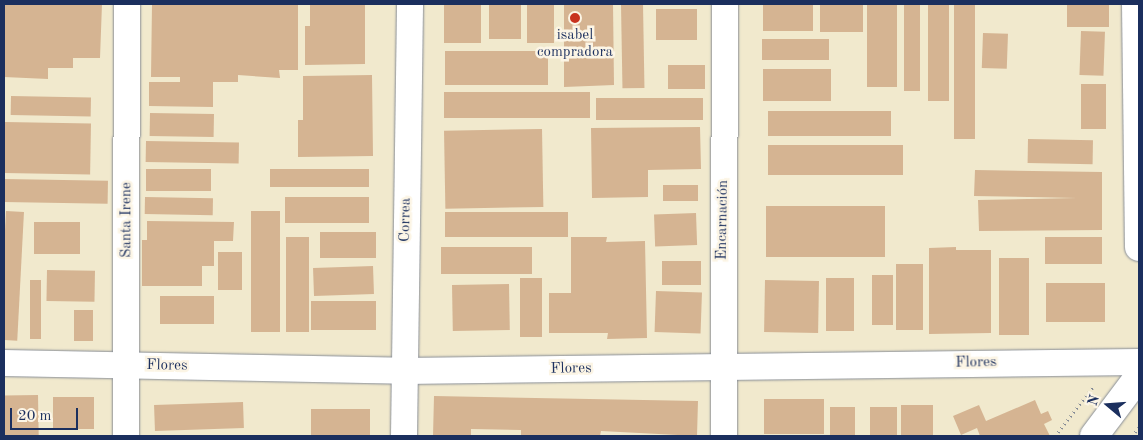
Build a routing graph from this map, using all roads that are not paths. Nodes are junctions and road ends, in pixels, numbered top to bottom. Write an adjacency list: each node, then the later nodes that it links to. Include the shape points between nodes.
1 (127, 4): 8 (street, Santa Irene)
2 (410, 4): 10 (street, Correa)
3 (725, 4): 9 (street, Encarnación)
4 (1136, 4): 5 (street)
5 (1139, 247)
6 (4, 362): 8 (street, Flores)
7 (1139, 362): 9 (street, Flores)
8 (127, 365): 10 (street, Flores); 12 (street, Santa Irene)
9 (722, 367): 10 (street, Flores); 14 (street, Encarnación)
10 (404, 371): 13 (street, Correa)
11 (1139, 376): 15 (street)
12 (126, 436)
13 (404, 436)
14 (724, 436)
15 (1094, 436)

